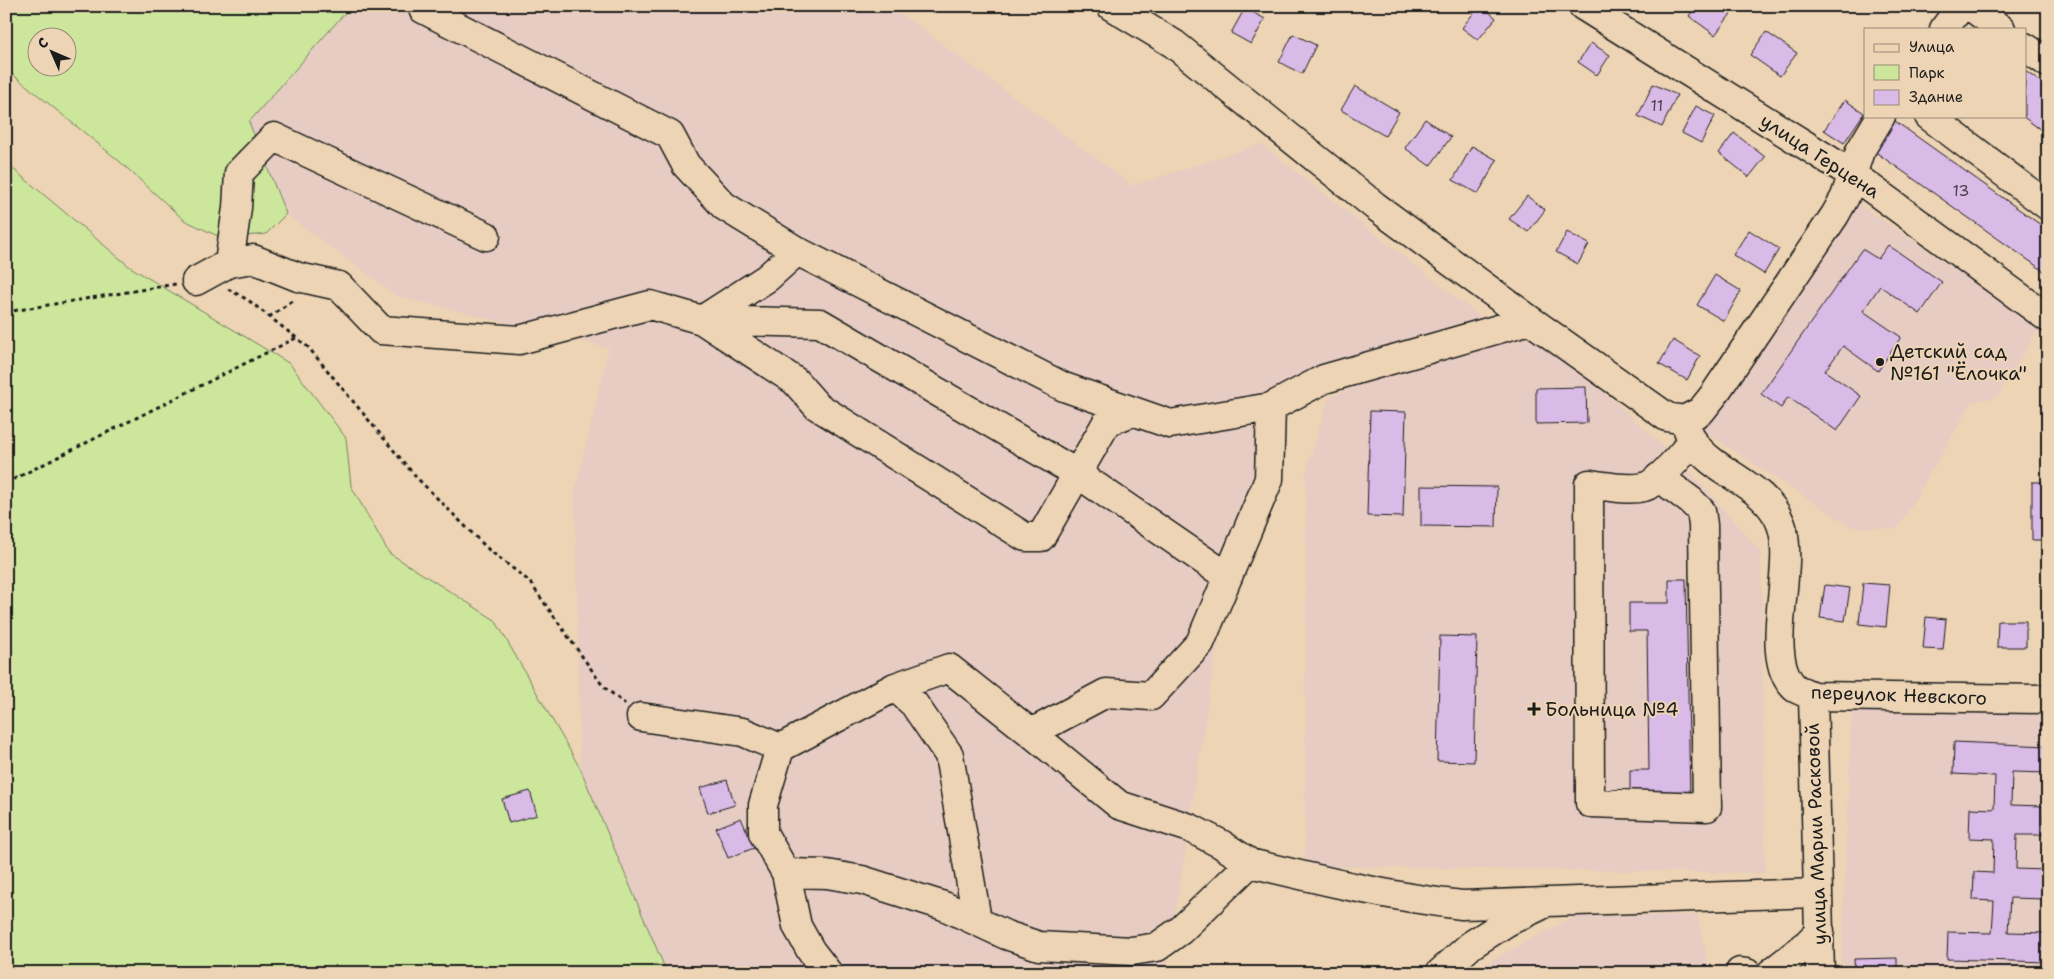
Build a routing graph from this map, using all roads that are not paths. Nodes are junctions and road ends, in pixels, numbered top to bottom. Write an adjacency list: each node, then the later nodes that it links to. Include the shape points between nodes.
1 (1111, 6): 20 (street, via 1174,44 1376,206)
2 (1583, 6): 12 (street, улица Герцена)
3 (1961, 6): 6 (street)
4 (1970, 6): 7 (street)
5 (423, 9): 15 (street, via 670,135 686,165 724,206)
6 (1945, 28)
7 (2000, 28)
8 (2026, 48): 9 (street)
9 (2048, 63)
10 (1880, 118): 12 (street, via 1860,151)
11 (1932, 118): 13 (street)
12 (1853, 175): 18 (street, улица Герцена); 23 (street, via 1835,215)
13 (2048, 206)
14 (486, 236): 16 (street, via 274,137 239,173)
15 (797, 251): 19 (street, via 766,278); 22 (street, via 1064,387)
16 (229, 263): 17 (street); 19 (street, via 253,259 298,277 339,286 381,330 519,340 650,305)
17 (196, 281)
18 (2048, 318)
19 (702, 320): 24 (street, via 820,323); 24 (street, via 795,381 817,406 1025,536 1041,537)
20 (1530, 320): 21 (street, via 1324,379); 23 (street)
21 (1271, 407): 22 (street, via 1170,424); 26 (street, via 1269,479)
22 (1132, 412): 24 (street, via 1107,422)
23 (1689, 431): 25 (street); 28 (street, переулок Невского, via 1708,456 1755,491 1782,524 1785,543 1780,650 1784,672 1796,688)
24 (1078, 474): 26 (street)
25 (1659, 477): 25 (street, via 1701,511 1708,807 1590,803 1589,484 1633,489 1646,487)
26 (1228, 577): 31 (street, via 1200,642 1151,696 1106,693)
27 (896, 687): 31 (street, via 949,668); 32 (street); 37 (street, via 914,704 949,755)
28 (1812, 696): 29 (street, переулок Невского); 35 (street, улица Марии Расковой)
29 (2048, 700)
30 (641, 717): 32 (street, via 743,732)
31 (1031, 733): 33 (street, via 1118,804 1190,828)
32 (780, 748): 34 (street, via 763,805 763,833)
33 (1250, 863): 36 (street, via 1418,900 1462,905); 37 (street, via 1181,930 1157,947 1132,952 1039,946 1006,935)
34 (786, 872): 37 (street, via 862,880); 39 (street, via 797,926)
35 (1817, 892): 36 (street); 38 (street, улица Марии Расковой)
36 (1550, 902): 40 (street, via 1508,922 1471,945)
37 (977, 920)
38 (1820, 931): 41 (street); 42 (street, улица Марии Расковой)
39 (828, 973)
40 (1440, 973)
41 (1771, 973)
42 (1820, 973)

